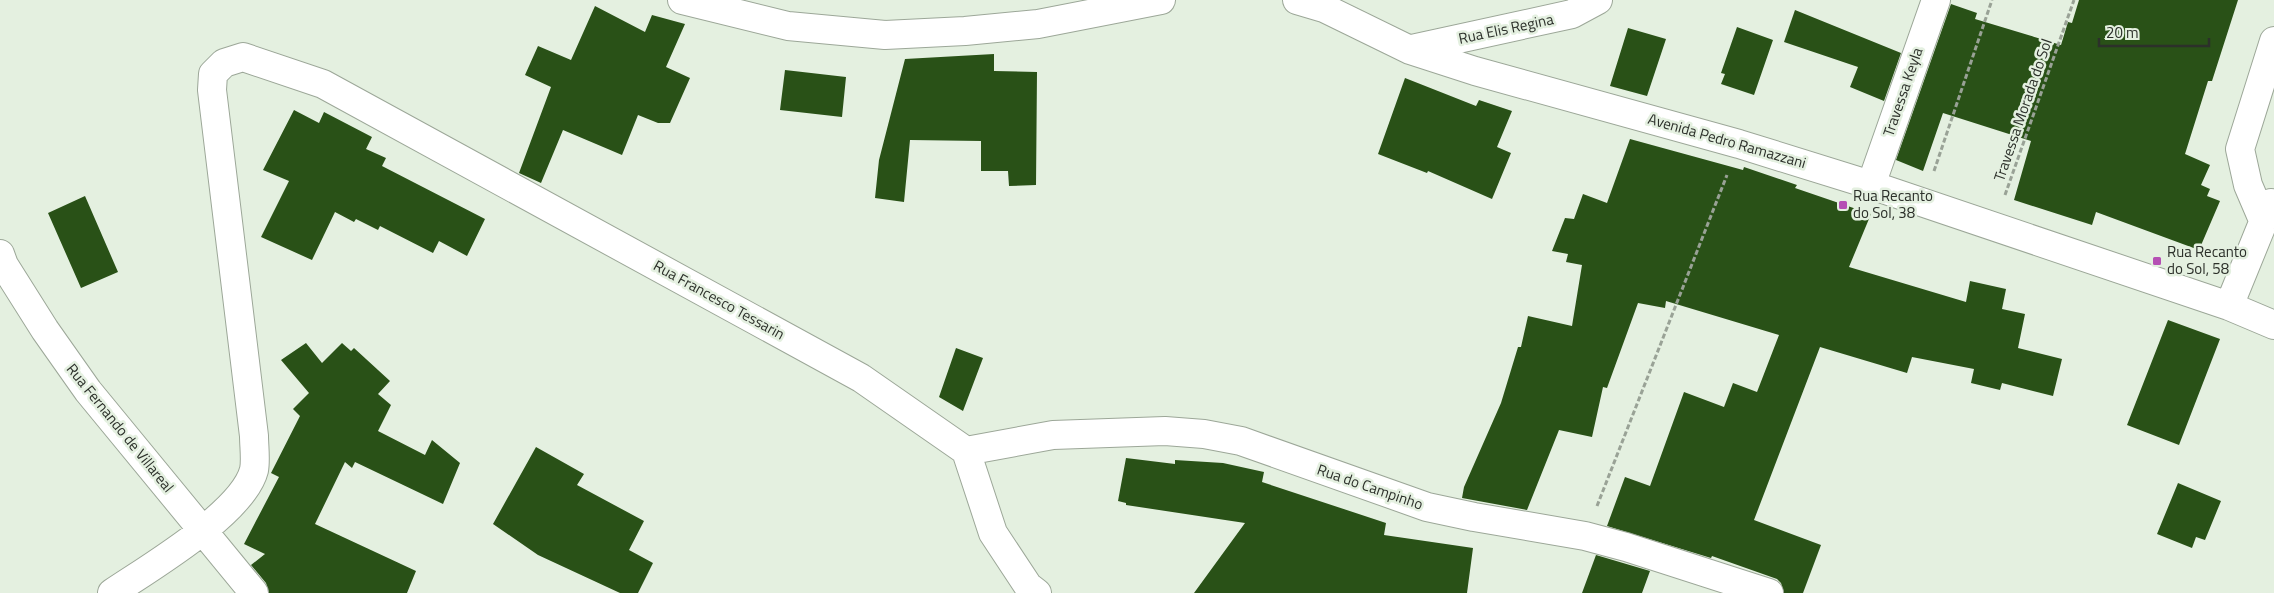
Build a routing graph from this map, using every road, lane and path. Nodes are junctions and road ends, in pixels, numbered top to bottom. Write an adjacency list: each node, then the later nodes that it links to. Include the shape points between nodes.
1 (682, 0): 2 (street, via 788,26 885,35 1038,24)
2 (1162, 0)
3 (1297, 0): 9 (street, Avenida Pedro Ramazzani, via 1324,8)
4 (1598, 0): 9 (street, Rua Elis Regina, via 1572,14)
5 (1936, 0): 11 (street, Travessa Keyla)
6 (1992, 0): 12 (path)
7 (2074, 0): 14 (path, Travessa Morada do Sol)
8 (2274, 41): 13 (street, via 2240,149 2248,185)
9 (1410, 50): 10 (street, Avenida Pedro Ramazzani, via 1474,71)
10 (1739, 144): 11 (street, Avenida Pedro Ramazzani); 20 (path)
11 (1871, 185): 12 (street, Avenida Pedro Ramazzani)
12 (1923, 202): 14 (street, Avenida Pedro Ramazzani)
13 (2269, 209): 16 (street)
14 (1994, 227): 16 (street, Avenida Pedro Ramazzani)
15 (1, 261): 19 (street, Rua Fernando de Villareal, via 44,330 88,391)
16 (2229, 306): 17 (street, Avenida Pedro Ramazzani)
17 (2274, 325)
18 (966, 451): 19 (street, Rua Francesco Tessarin, via 861,378 323,84 243,57 224,63 213,74 212,90 254,436 254,471 240,496); 20 (street, Rua do Campinho, via 1053,435 1165,431 1204,434 1241,441 1427,507); 23 (street, via 993,533 1028,586)
19 (204, 531): 21 (street); 22 (street, Rua Fernando de Villareal)
20 (1585, 536): 24 (street, Rua do Campinho)
21 (112, 593)
22 (254, 593)
23 (1037, 593)
24 (1769, 593)

